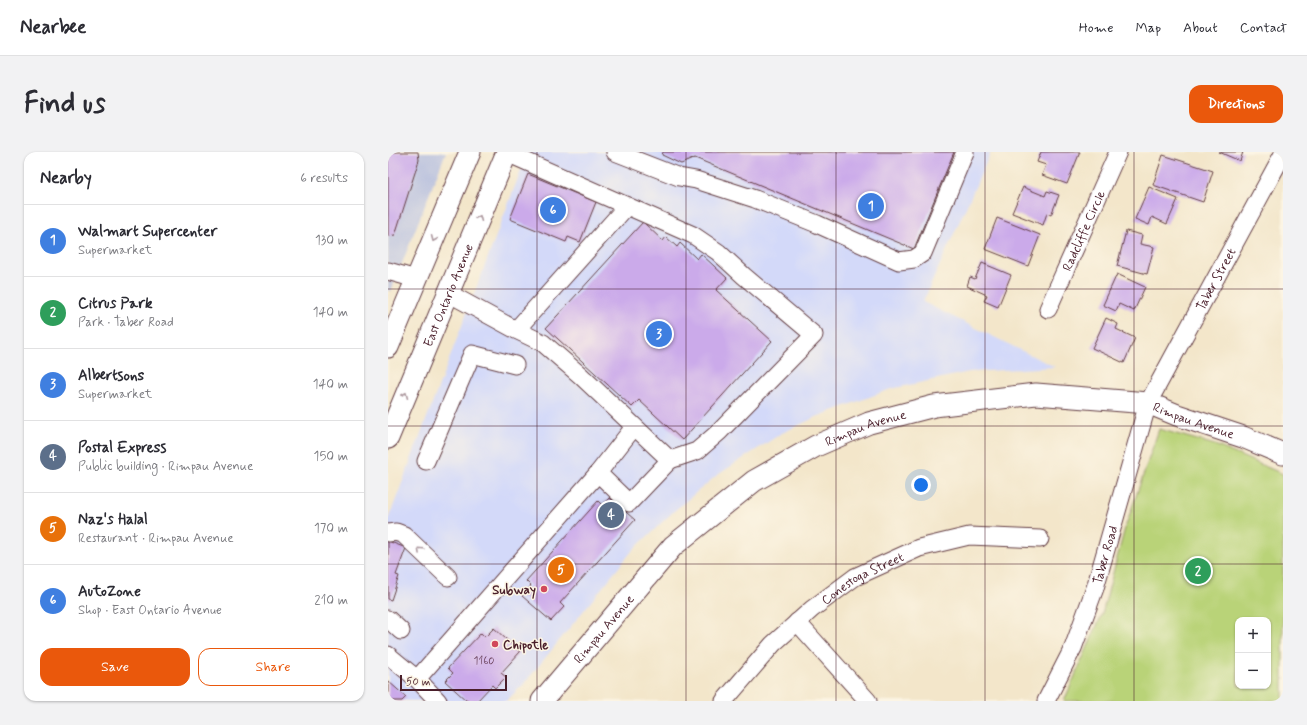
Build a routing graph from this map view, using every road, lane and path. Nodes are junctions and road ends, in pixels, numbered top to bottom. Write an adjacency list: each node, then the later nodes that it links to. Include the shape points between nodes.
1 (470, 152): 9 (main road, one-way to 9)
2 (507, 152): 7 (street); 10 (main road, East Ontario Avenue, one-way to 2)
3 (615, 152): 4 (street, via 678,177 696,180 755,199 899,261 914,259 923,253)
4 (965, 152)
5 (1118, 152): 11 (street, Radcliffe Circle)
6 (1283, 154): 15 (street, Taber Street)
7 (627, 206): 12 (street); 20 (street, via 693,235 718,252 814,335 719,432 697,451)
8 (388, 271): 9 (street)
9 (416, 279): 10 (main road); 13 (main road)
10 (448, 293): 12 (street); 17 (main road, East Ontario Avenue, one-way to 10)
11 (1048, 309)
12 (516, 330): 16 (street, via 542,343)
13 (388, 347)
14 (516, 365): 19 (street, via 472,354)
15 (1148, 404): 18 (main road, Rimpau Avenue, via 1243,437); 31 (main road, Rimpau Avenue, via 1036,394 934,406 869,423 816,446 754,481 673,546); 34 (street, Taber Road, via 1095,588 1073,648)
16 (634, 427): 20 (street); 21 (street)
17 (389, 430)
18 (1283, 454)
19 (426, 460)
20 (670, 460): 21 (street, via 629,503)
21 (598, 473): 29 (street)
22 (388, 533): 24 (street, one-way to 22, via 404,535)
23 (1040, 539): 26 (street, Conestoga Street, via 969,536 919,548 855,577)
24 (448, 576)
25 (388, 619): 27 (street)
26 (797, 622): 32 (street, Conestoga Street, via 773,644); 33 (street)
27 (401, 632)
28 (388, 655): 29 (street)
29 (417, 680): 30 (street)
30 (438, 701)
31 (542, 701)
32 (724, 701)
33 (868, 701)
34 (1046, 701)

